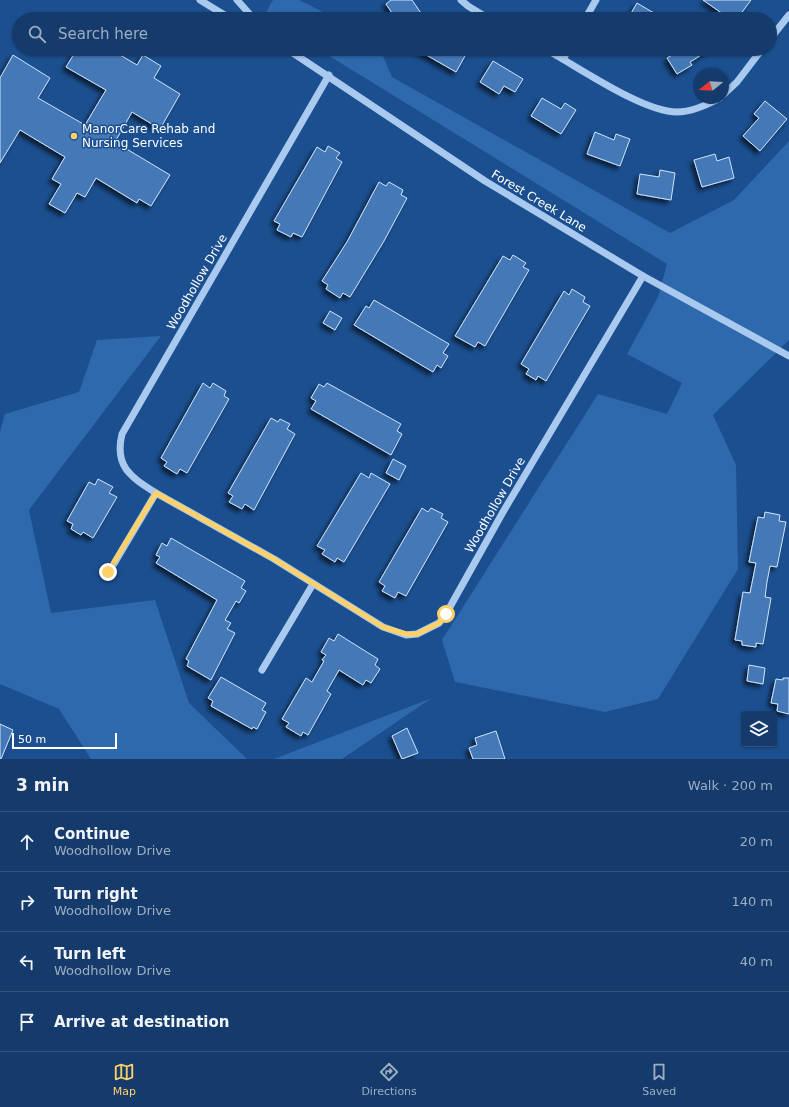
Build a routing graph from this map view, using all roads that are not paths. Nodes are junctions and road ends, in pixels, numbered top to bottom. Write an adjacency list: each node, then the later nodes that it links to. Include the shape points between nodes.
1 (200, 0): 5 (street)
2 (237, 0): 6 (street)
3 (461, 0): 7 (street)
4 (596, 0): 8 (street)
5 (220, 12)
6 (248, 12)
7 (478, 12)
8 (589, 12)
9 (789, 15): 10 (street)
10 (777, 30)
11 (298, 56): 16 (street, Forest Creek Lane)
12 (557, 56): 15 (street)
13 (565, 56): 15 (street)
14 (756, 56): 17 (street)
15 (563, 59): 18 (street, via 645,106 676,112 701,108)
16 (329, 76): 19 (street, Forest Creek Lane, via 485,181); 21 (street, Woodhollow Drive, via 122,434 119,447 127,472)
17 (729, 89)
18 (709, 104)
19 (643, 276): 20 (street, Forest Creek Lane); 23 (street, Woodhollow Drive, via 439,623 417,634 396,632 383,627)
20 (789, 356)
21 (156, 493): 22 (street); 23 (street, Woodhollow Drive)
22 (108, 572)
23 (313, 584): 24 (street)
24 (262, 670)

